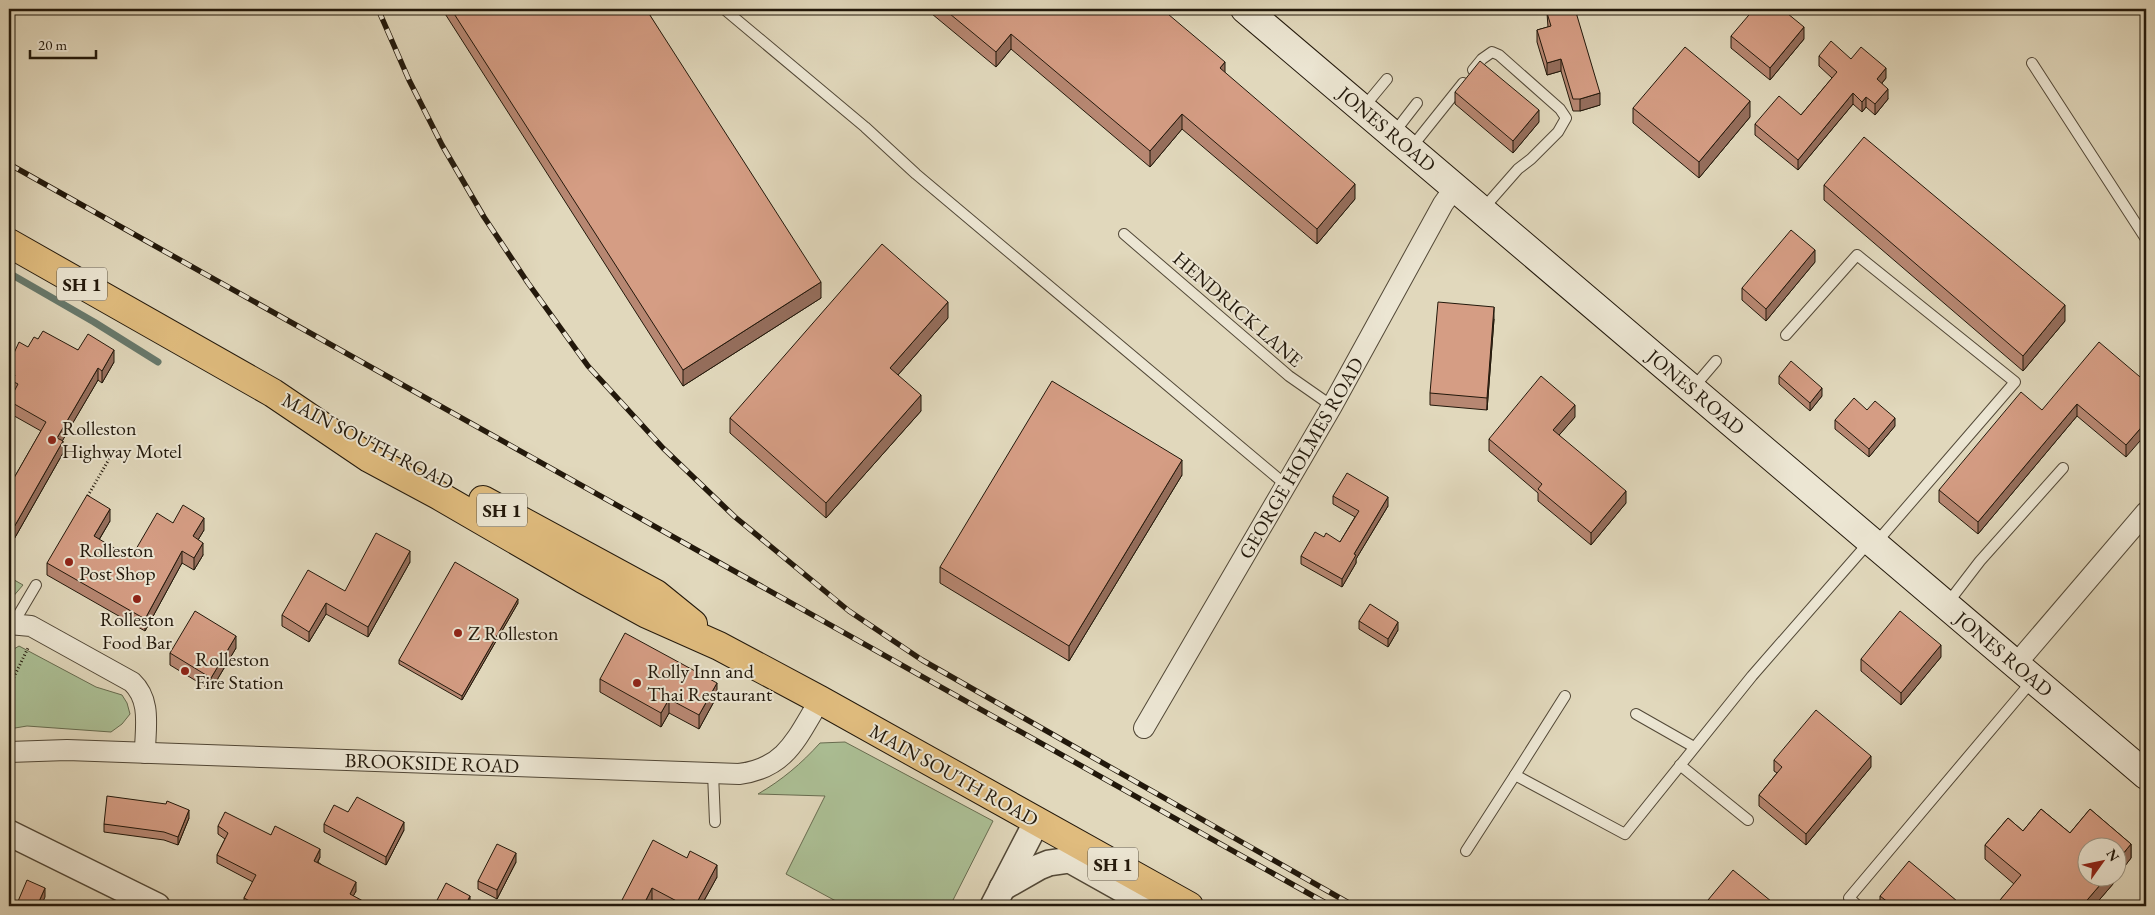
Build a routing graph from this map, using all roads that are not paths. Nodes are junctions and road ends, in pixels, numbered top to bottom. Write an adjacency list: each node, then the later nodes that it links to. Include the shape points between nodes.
1 (724, 9): 18 (lane)
2 (1245, 9): 6 (main road, JONES ROAD)
3 (2032, 63): 11 (lane)
4 (1387, 79): 6 (lane)
5 (1417, 103): 7 (lane)
6 (1363, 108): 7 (main road, JONES ROAD)
7 (1402, 142): 8 (main road, JONES ROAD); 9 (lane, via 1482,58 1492,52 1499,55 1566,118 1558,132 1518,169)
8 (1455, 187): 9 (main road, JONES ROAD); 16 (street, GEORGE HOLMES ROAD, via 1442,204)
9 (1482, 210): 15 (main road, JONES ROAD)
10 (1124, 234): 16 (lane, HENDRICK LANE, via 1289,376)
11 (2146, 239)
12 (9, 243): 26 (highway, MAIN SOUTH ROAD / SH 1, via 273,393 369,458 647,614 719,646)
13 (1786, 335): 20 (lane, via 1857,256 2015,382)
14 (1716, 361): 15 (lane)
15 (1692, 389): 20 (main road, JONES ROAD)
16 (1332, 406): 18 (street, GEORGE HOLMES ROAD)
17 (2063, 468): 22 (lane, via 1980,561)
18 (1286, 485): 28 (street, GEORGE HOLMES ROAD)
19 (2146, 512): 24 (street)
20 (1873, 542): 22 (main road, JONES ROAD); 29 (lane, via 1752,676)
21 (36, 585): 23 (lane)
22 (1946, 605): 24 (main road, JONES ROAD)
23 (11, 624): 31 (street, via 31,626 132,682 145,703)
24 (2025, 672): 35 (main road, JONES ROAD); 45 (lane, via 1849,898)
25 (1565, 696): 34 (lane)
26 (820, 700): 33 (street, BROOKSIDE ROAD, via 791,748 777,762 752,773); 37 (highway, MAIN SOUTH ROAD / SH 1)
27 (1636, 714): 29 (lane)
28 (1144, 728)
29 (1694, 747): 32 (lane)
30 (9, 752): 31 (street, BROOKSIDE ROAD)
31 (145, 753): 33 (street, BROOKSIDE ROAD)
32 (1680, 766): 34 (lane, via 1625,834); 36 (lane)
33 (713, 773): 38 (lane)
34 (1515, 774): 40 (lane)
35 (2146, 775)
36 (1748, 820)
37 (1037, 821): 41 (street); 44 (highway, MAIN SOUTH ROAD / SH 1)
38 (715, 822)
39 (9, 833): 42 (street)
40 (1466, 851)
41 (998, 897): 43 (street, via 1039,867 1070,860)
42 (157, 906)
43 (1152, 906)
44 (1188, 906)
45 (1858, 906)

